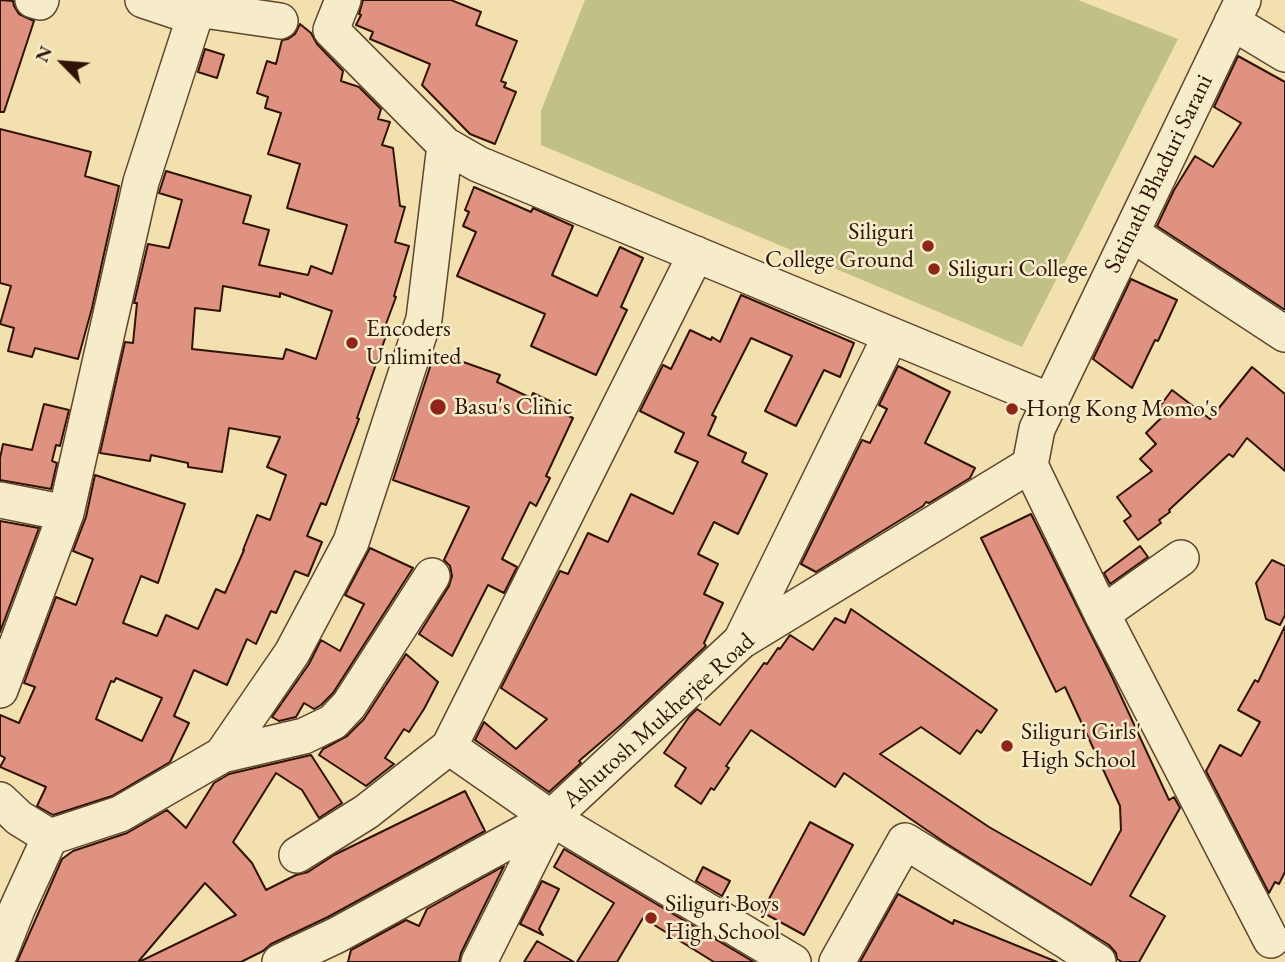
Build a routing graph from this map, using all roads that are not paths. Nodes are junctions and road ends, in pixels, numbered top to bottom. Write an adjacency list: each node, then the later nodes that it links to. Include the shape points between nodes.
1 (143, 0): 2 (street)
2 (197, 9): 4 (street, via 285,22); 14 (street, via 141,183)
3 (1238, 11): 5 (street); 7 (street, Satinath Bhaduri Sarani)
4 (337, 15): 6 (street)
5 (1285, 54)
6 (445, 145): 8 (street, via 478,164); 21 (street, via 424,319 351,542 292,653)
7 (1131, 233): 9 (street); 11 (street, Satinath Bhaduri Sarani)
8 (696, 254): 10 (street); 20 (street)
9 (1285, 334)
10 (891, 335): 11 (street); 18 (street)
11 (1050, 401): 12 (street, Satinath Bhaduri Sarani, via 1037,429)
12 (1030, 465): 17 (street); 18 (street, Ashutosh Mukherjee Road)
13 (0, 500): 14 (street)
14 (66, 513): 19 (street)
15 (1181, 558): 17 (street)
16 (432, 576): 21 (street, via 349,705 333,722 304,736)
17 (1102, 614): 27 (street)
18 (741, 641): 23 (street, Ashutosh Mukherjee Road)
19 (0, 690)
20 (449, 747): 23 (street); 25 (street, via 366,812)
21 (222, 755): 24 (street, via 120,814)
22 (0, 800): 24 (street)
23 (551, 818): 29 (street, Ashutosh Mukherjee Road); 30 (street); 31 (street)
24 (50, 837): 26 (street)
25 (297, 855)
26 (8, 905): 28 (street)
27 (1271, 939)
28 (0, 951)
29 (281, 962)
30 (479, 962)
31 (793, 962)
32 (837, 962): 33 (street, via 905,841)
33 (1098, 962)

